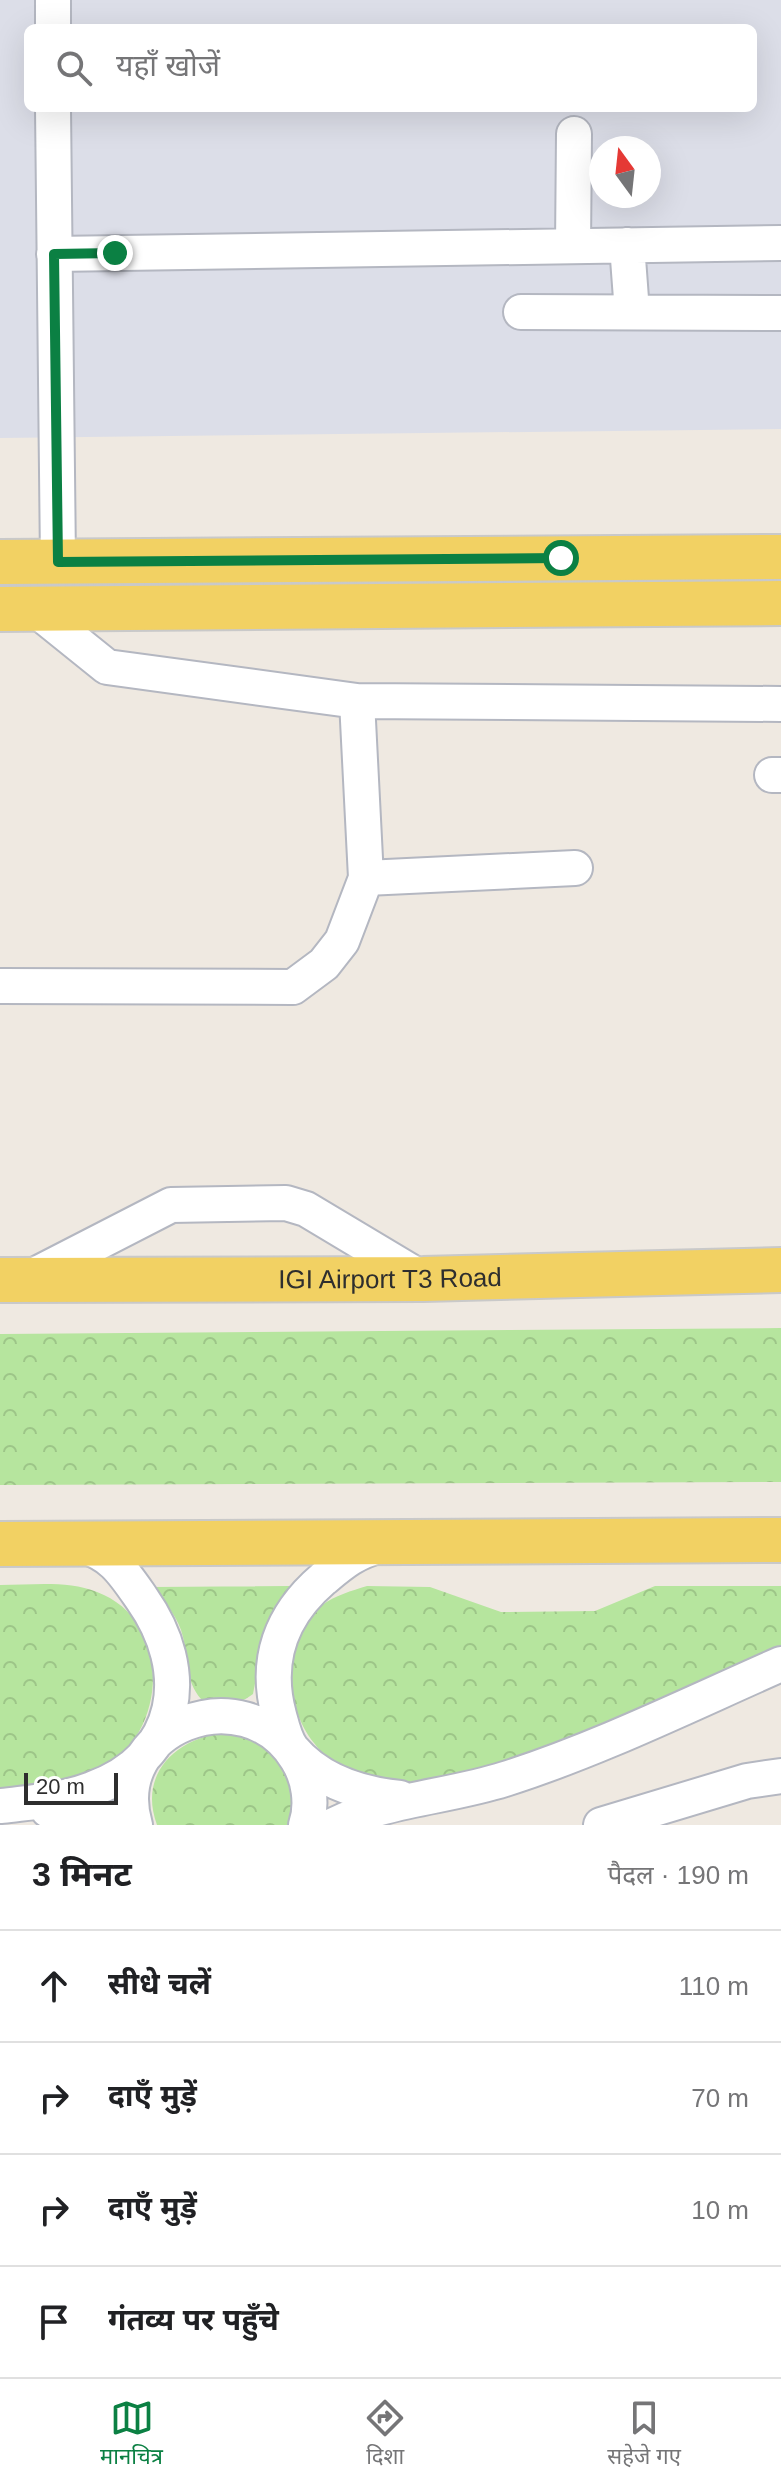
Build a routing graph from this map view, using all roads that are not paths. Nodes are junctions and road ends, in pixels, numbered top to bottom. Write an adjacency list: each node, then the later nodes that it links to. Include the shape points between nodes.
1 (53, 0): 2 (lane)
2 (53, 24)
3 (53, 112): 8 (lane)
4 (574, 134): 7 (lane)
5 (781, 243): 6 (lane)
6 (627, 245): 7 (lane); 10 (lane)
7 (573, 246): 8 (lane)
8 (54, 254): 14 (lane)
9 (521, 312): 10 (lane)
10 (632, 312): 11 (lane)
11 (781, 313)
12 (781, 557): 14 (main road)
13 (0, 562): 14 (main road)
14 (58, 562)
15 (781, 603): 16 (main road)
16 (18, 609): 17 (lane, via 107,667)
17 (357, 701): 18 (lane); 20 (lane)
18 (781, 704)
19 (575, 868): 20 (lane)
20 (366, 878): 21 (lane, via 342,941 324,964 293,987)
21 (0, 986)
22 (781, 1270): 23 (main road, IGI Airport T3 Road)
23 (423, 1279): 24 (main road, IGI Airport T3 Road); 24 (lane, via 306,1209 286,1203 171,1205)
24 (12, 1280)
25 (781, 1540): 26 (main road)
26 (396, 1543): 28 (main road); 31 (lane, via 367,1548 346,1560 287,1617 273,1671 275,1700)
27 (0, 1544): 28 (main road)
28 (74, 1544): 30 (lane, via 100,1550 115,1561 158,1626 174,1698 171,1715)
29 (781, 1664): 33 (lane, via 561,1760)
30 (154, 1744): 31 (lane, via 178,1725 207,1715 238,1716 266,1726); 34 (lane, via 115,1779 94,1789); 36 (lane, via 139,1766 132,1791)
31 (289, 1746): 33 (lane, via 305,1763 346,1787 374,1796); 37 (lane, via 303,1768 309,1792)
32 (781, 1776): 39 (lane, via 747,1781)
33 (420, 1800): 38 (lane, via 361,1812)
34 (1, 1806): 35 (lane, via 99,1814)
35 (122, 1825)
36 (135, 1825)
37 (306, 1825)
38 (334, 1825)
39 (601, 1825)

